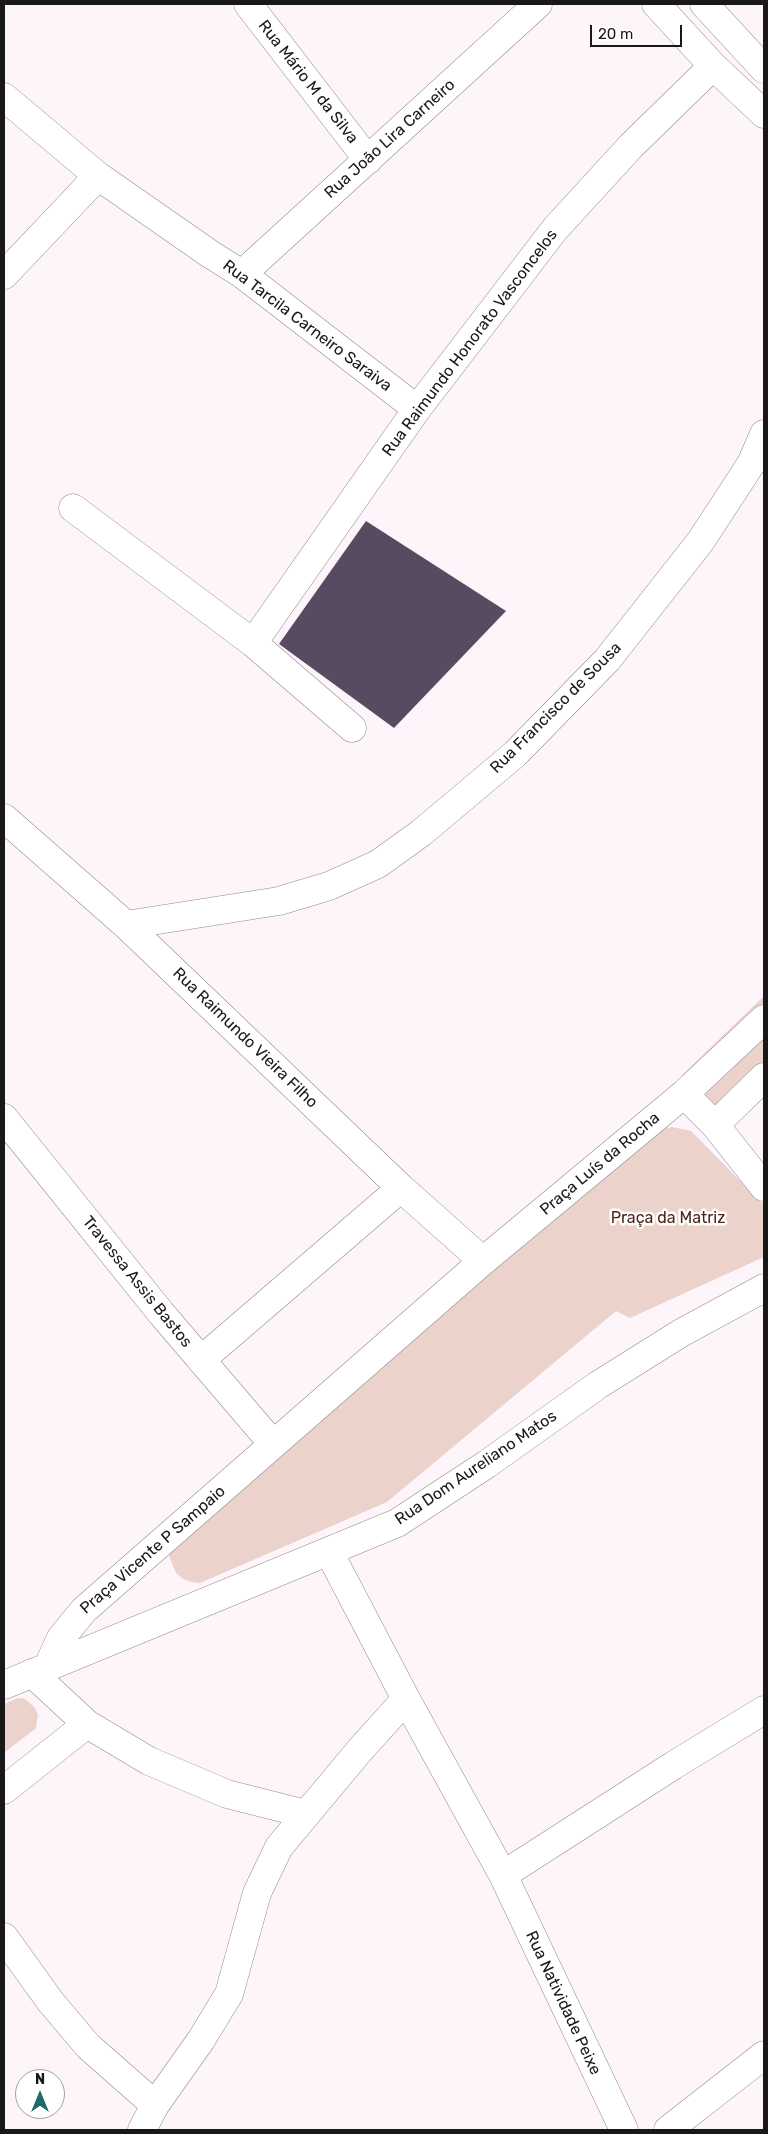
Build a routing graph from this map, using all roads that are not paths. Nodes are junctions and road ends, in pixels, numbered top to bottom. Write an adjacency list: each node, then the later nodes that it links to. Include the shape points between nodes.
1 (248, 4): 9 (street, Rua Mário M da Silva)
2 (538, 4): 9 (street, Rua João Lira Carneiro)
3 (656, 4): 5 (street)
4 (704, 4): 6 (street)
5 (713, 66): 8 (street); 13 (street, Rua Raimundo Honorato Vasconcelos, via 631,146 555,230)
6 (764, 68)
7 (4, 97): 10 (street, Rua Tarcila Carneiro Saraiva)
8 (764, 114)
9 (368, 160): 11 (street, Rua João Lira Carneiro)
10 (98, 176): 11 (street, Rua Tarcila Carneiro Saraiva); 12 (street)
11 (242, 274): 13 (street, Rua Tarcila Carneiro Saraiva)
12 (4, 275)
13 (417, 409): 16 (street, Rua Raimundo Honorato Vasconcelos)
14 (764, 434): 19 (street, Rua Francisco de Sousa, via 751,464 715,520 607,660 515,754 421,833 378,864 329,886 279,900)
15 (74, 508): 16 (street)
16 (253, 643): 17 (street)
17 (352, 728)
18 (4, 818): 19 (street, Rua Raimundo Vieira Filho)
19 (126, 925): 26 (street, Rua Raimundo Vieira Filho)
20 (764, 1018): 22 (street, Praça Luís da Rocha)
21 (764, 1076): 23 (street)
22 (684, 1094): 23 (street); 27 (street, Praça Luís da Rocha)
23 (715, 1125): 25 (street)
24 (9, 1134): 29 (street, Travessa Assis Bastos)
25 (764, 1187)
26 (401, 1188): 27 (street, Rua Raimundo Vieira Filho); 29 (street)
27 (483, 1261): 30 (street, Praça Luís da Rocha)
28 (764, 1288): 31 (street, Rua Dom Aureliano Matos, via 681,1333 598,1385 397,1523)
29 (201, 1360): 30 (street, Travessa Assis Bastos)
30 (273, 1444): 32 (street, Praça Vicente P Sampaio, via 84,1610)
31 (329, 1552): 32 (street, Rua Dom Aureliano Matos); 34 (street, Rua Natividade Peixe)
32 (40, 1670): 33 (street, Rua Dom Aureliano Matos); 36 (street)
33 (4, 1685)
34 (406, 1699): 38 (street); 39 (street, Rua Natividade Peixe)
35 (764, 1710): 39 (street)
36 (87, 1724): 37 (street); 38 (street, via 149,1761 226,1794)
37 (4, 1790)
38 (306, 1814): 42 (street, via 279,1847 258,1893 229,1994)
39 (503, 1875): 44 (street, Rua Natividade Peixe)
40 (4, 1937): 42 (street, via 50,2001 88,2046)
41 (764, 2055): 45 (street)
42 (155, 2105): 43 (street)
43 (142, 2130)
44 (624, 2130)
45 (668, 2130)

